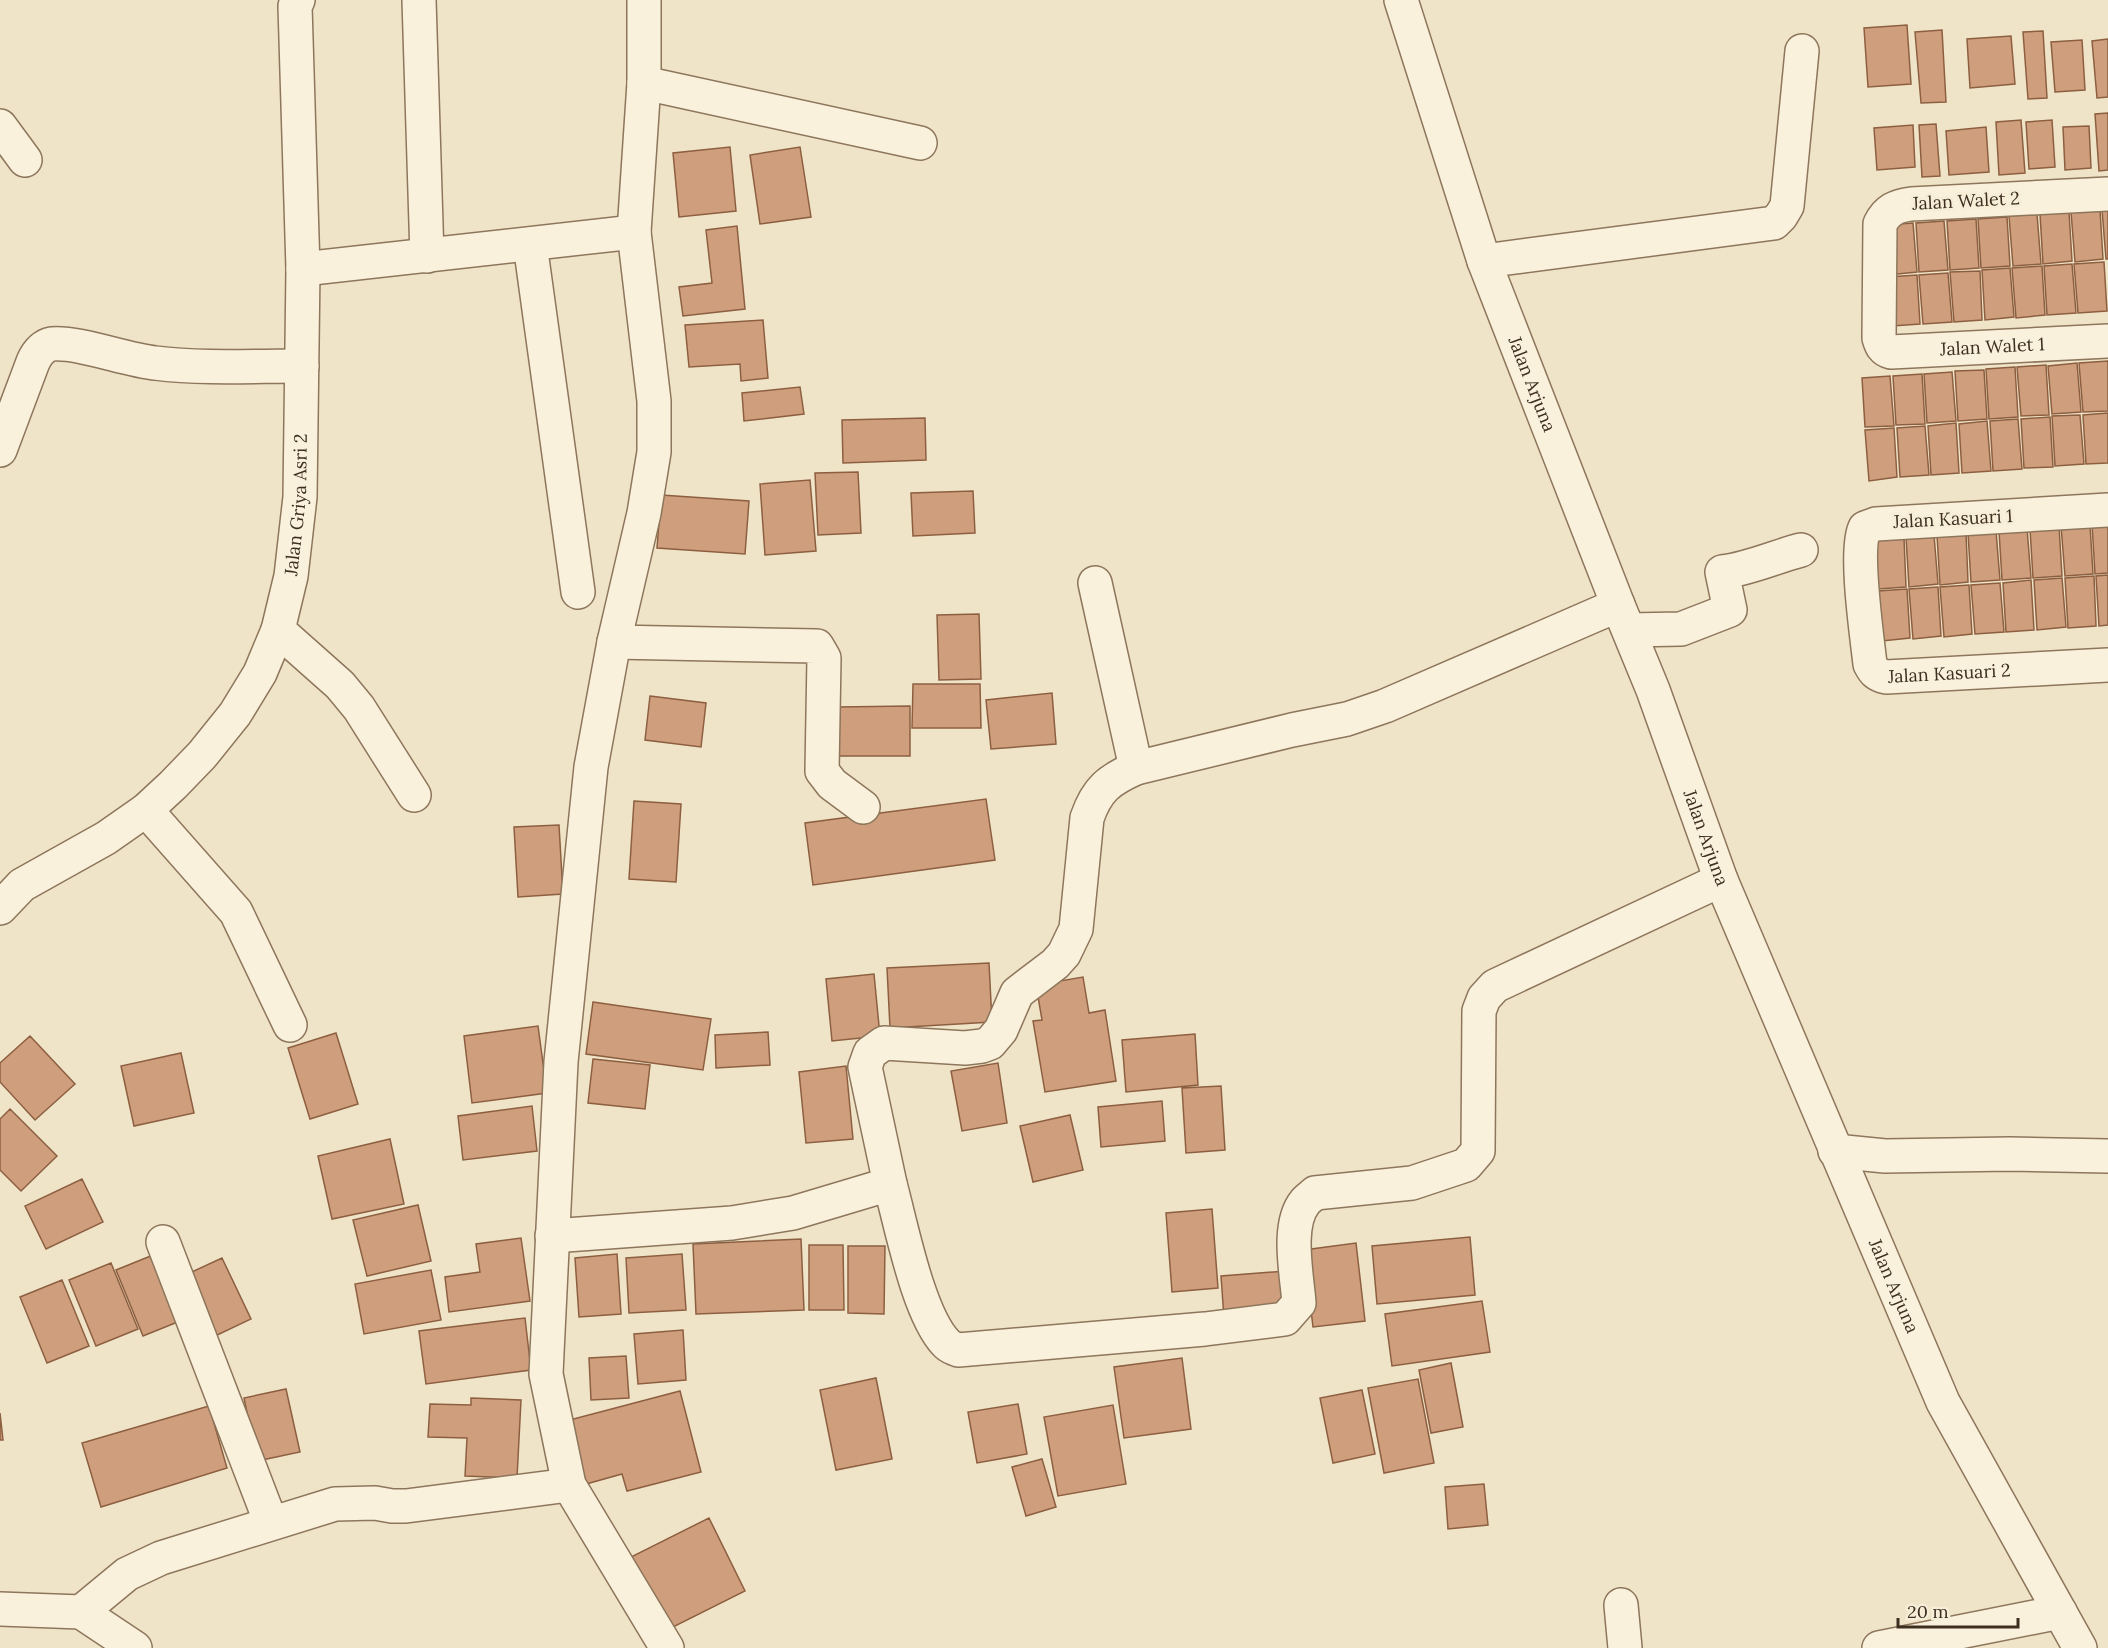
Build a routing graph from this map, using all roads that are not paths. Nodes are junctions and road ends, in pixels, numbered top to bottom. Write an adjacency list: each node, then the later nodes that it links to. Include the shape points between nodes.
1 (419, 0): 13 (street)
2 (644, 0): 6 (street)
3 (1401, 0): 14 (street, Jalan Arjuna)
4 (295, 2): 15 (street, Jalan Griya Asri 2)
5 (1802, 51): 14 (street, via 1786,206 1774,223)
6 (644, 83): 8 (street); 11 (street)
7 (0, 126): 9 (street)
8 (920, 143)
9 (25, 160)
10 (2108, 194): 17 (street, Jalan Walet 2, via 1911,204 1891,209 1880,224)
11 (634, 232): 12 (street); 27 (street, via 654,401 654,452)
12 (530, 244): 13 (street); 23 (street)
13 (427, 256): 15 (street)
14 (1484, 261): 25 (street, Jalan Arjuna)
15 (303, 269): 18 (street, Jalan Griya Asri 2)
16 (2108, 341): 17 (street, Jalan Walet 1, via 1891,352)
17 (1881, 344)
18 (302, 366): 19 (street, via 182,366 122,358 69,345 45,346 33,362); 26 (street, Jalan Griya Asri 2, via 300,497 291,576)
19 (0, 450)
20 (2108, 510): 24 (street, Jalan Kasuari 1, via 1872,524 1865,528 1862,537)
21 (1801, 550): 25 (street, via 1722,572 1730,610 1681,629)
22 (1095, 583): 29 (street)
23 (578, 592)
24 (1862, 593): 28 (street, Jalan Kasuari 2, via 1870,664 1880,676)
25 (1623, 617): 29 (street, via 1347,719); 33 (street, Jalan Arjuna)
26 (278, 630): 30 (street, via 360,708); 32 (street, Jalan Griya Asri 2, via 260,673 235,714 202,755)
27 (614, 642): 31 (street, via 817,646 824,658 822,771 832,784); 39 (street, via 591,767 561,1062)
28 (2108, 665)
29 (1136, 768): 38 (street, via 1105,786 1092,804 1087,818 1076,929 1070,943 1054,964 1017,993 995,1038 982,1046 965,1048 884,1042 870,1053 865,1067)
30 (414, 795)
31 (863, 807)
32 (146, 810): 34 (street, Jalan Griya Asri 2, via 106,838); 35 (street, via 236,912)
33 (1721, 880): 36 (street, Jalan Arjuna); 38 (street, via 1495,986 1479,1011 1478,1151 1466,1165 1412,1183 1315,1193 1304,1202 1294,1234 1299,1303 1285,1319 958,1350 944,1342 927,1310)
34 (7, 894)
35 (290, 1025)
36 (1835, 1151): 37 (street, via 1885,1156); 46 (street, Jalan Arjuna, via 1943,1402)
37 (2108, 1156)
38 (890, 1184): 39 (street, via 793,1214 732,1223)
39 (552, 1236): 41 (street, via 546,1374)
40 (163, 1242): 42 (street)
41 (569, 1485): 42 (street, via 405,1506 335,1504); 48 (street)
42 (271, 1523): 45 (street, via 161,1558 127,1574)
43 (1621, 1605): 49 (street)
44 (0, 1609): 45 (street)
45 (81, 1612): 47 (street)
46 (2060, 1612): 50 (street); 51 (street, Jalan Arjuna)
47 (135, 1648)
48 (667, 1648)
49 (1625, 1648)
50 (1879, 1648)
51 (2080, 1648)

